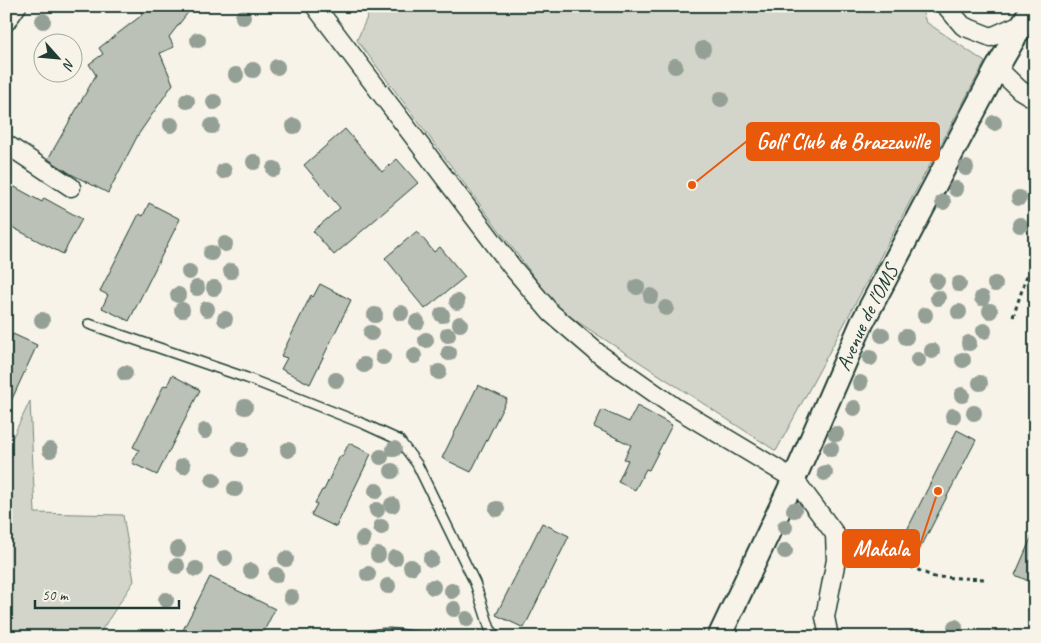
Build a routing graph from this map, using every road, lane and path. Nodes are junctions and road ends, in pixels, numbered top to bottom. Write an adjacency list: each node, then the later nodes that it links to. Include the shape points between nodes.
1 (17, 6): 5 (street)
2 (315, 6): 13 (street, via 512,267 551,313 599,354 676,408)
3 (946, 6): 4 (street, via 963,26 991,38)
4 (1028, 15): 6 (street, Avenue de l'OMS)
5 (6, 22)
6 (997, 68): 7 (street, via 1020,90); 13 (street, Avenue de l'OMS, via 862,323)
7 (1035, 99)
8 (6, 144): 9 (street)
9 (71, 187)
10 (1035, 262): 11 (path)
11 (1013, 317)
12 (89, 324): 16 (lane, via 247,378 399,440 417,464 475,583)
13 (794, 479): 14 (street); 20 (street, Avenue de l'OMS)
14 (835, 534): 15 (path, via 934,577); 21 (street, via 836,560 825,616)
15 (987, 579)
16 (489, 633): 19 (lane)
17 (366, 637): 18 (lane, via 392,633)
18 (417, 637)
19 (497, 637)
20 (719, 637)
21 (829, 637)

